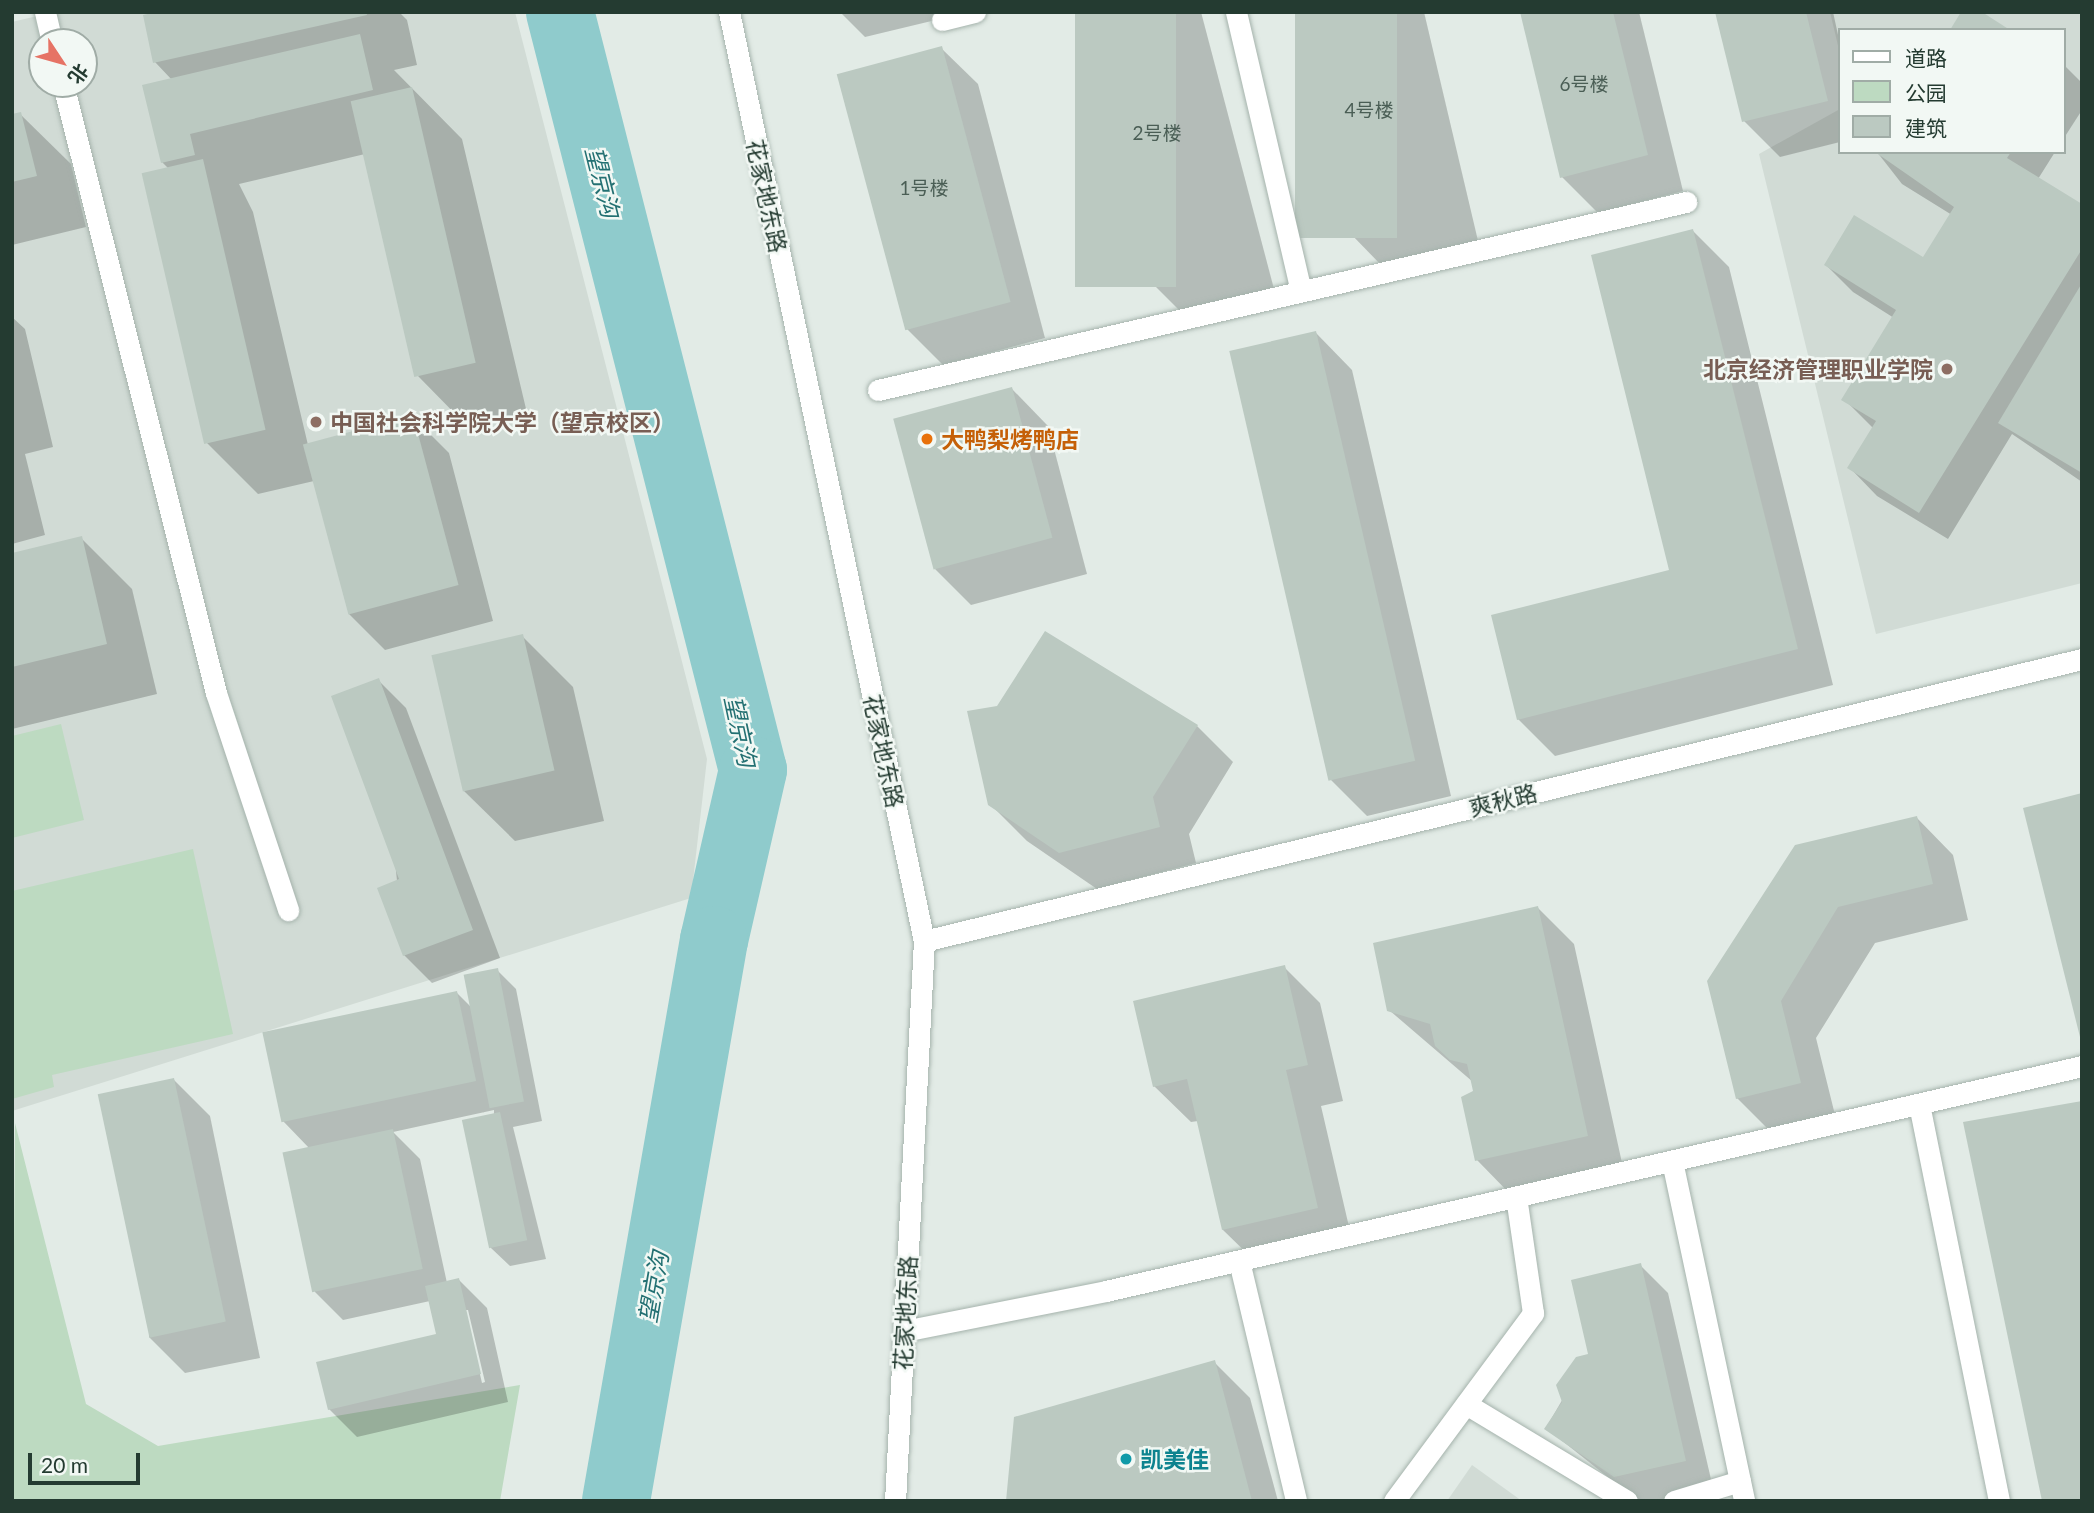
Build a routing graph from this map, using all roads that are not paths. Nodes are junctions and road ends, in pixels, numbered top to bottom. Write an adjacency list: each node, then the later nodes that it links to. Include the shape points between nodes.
1 (729, 12): 11 (street, 花家地东路)
2 (975, 12): 4 (street)
3 (1236, 12): 7 (street)
4 (942, 20)
5 (67, 98): 10 (street, via 216,693)
6 (1686, 202): 7 (street)
7 (1301, 291): 8 (street)
8 (878, 390)
9 (2082, 659): 11 (street, 爽秋路)
10 (288, 910)
11 (924, 941): 17 (street, 花家地东路)
12 (2082, 1066): 13 (street)
13 (1919, 1104): 14 (street); 25 (street)
14 (1672, 1161): 15 (street); 19 (street)
15 (1516, 1197): 16 (street); 18 (street, via 1533,1313)
16 (1239, 1261): 17 (street); 21 (street)
17 (904, 1331): 20 (street, 花家地东路)
18 (1466, 1404): 22 (street); 23 (street)
19 (1742, 1491): 24 (street)
20 (895, 1501)
21 (1296, 1501)
22 (1394, 1501)
23 (1627, 1501)
24 (1674, 1501)
25 (1999, 1501)

